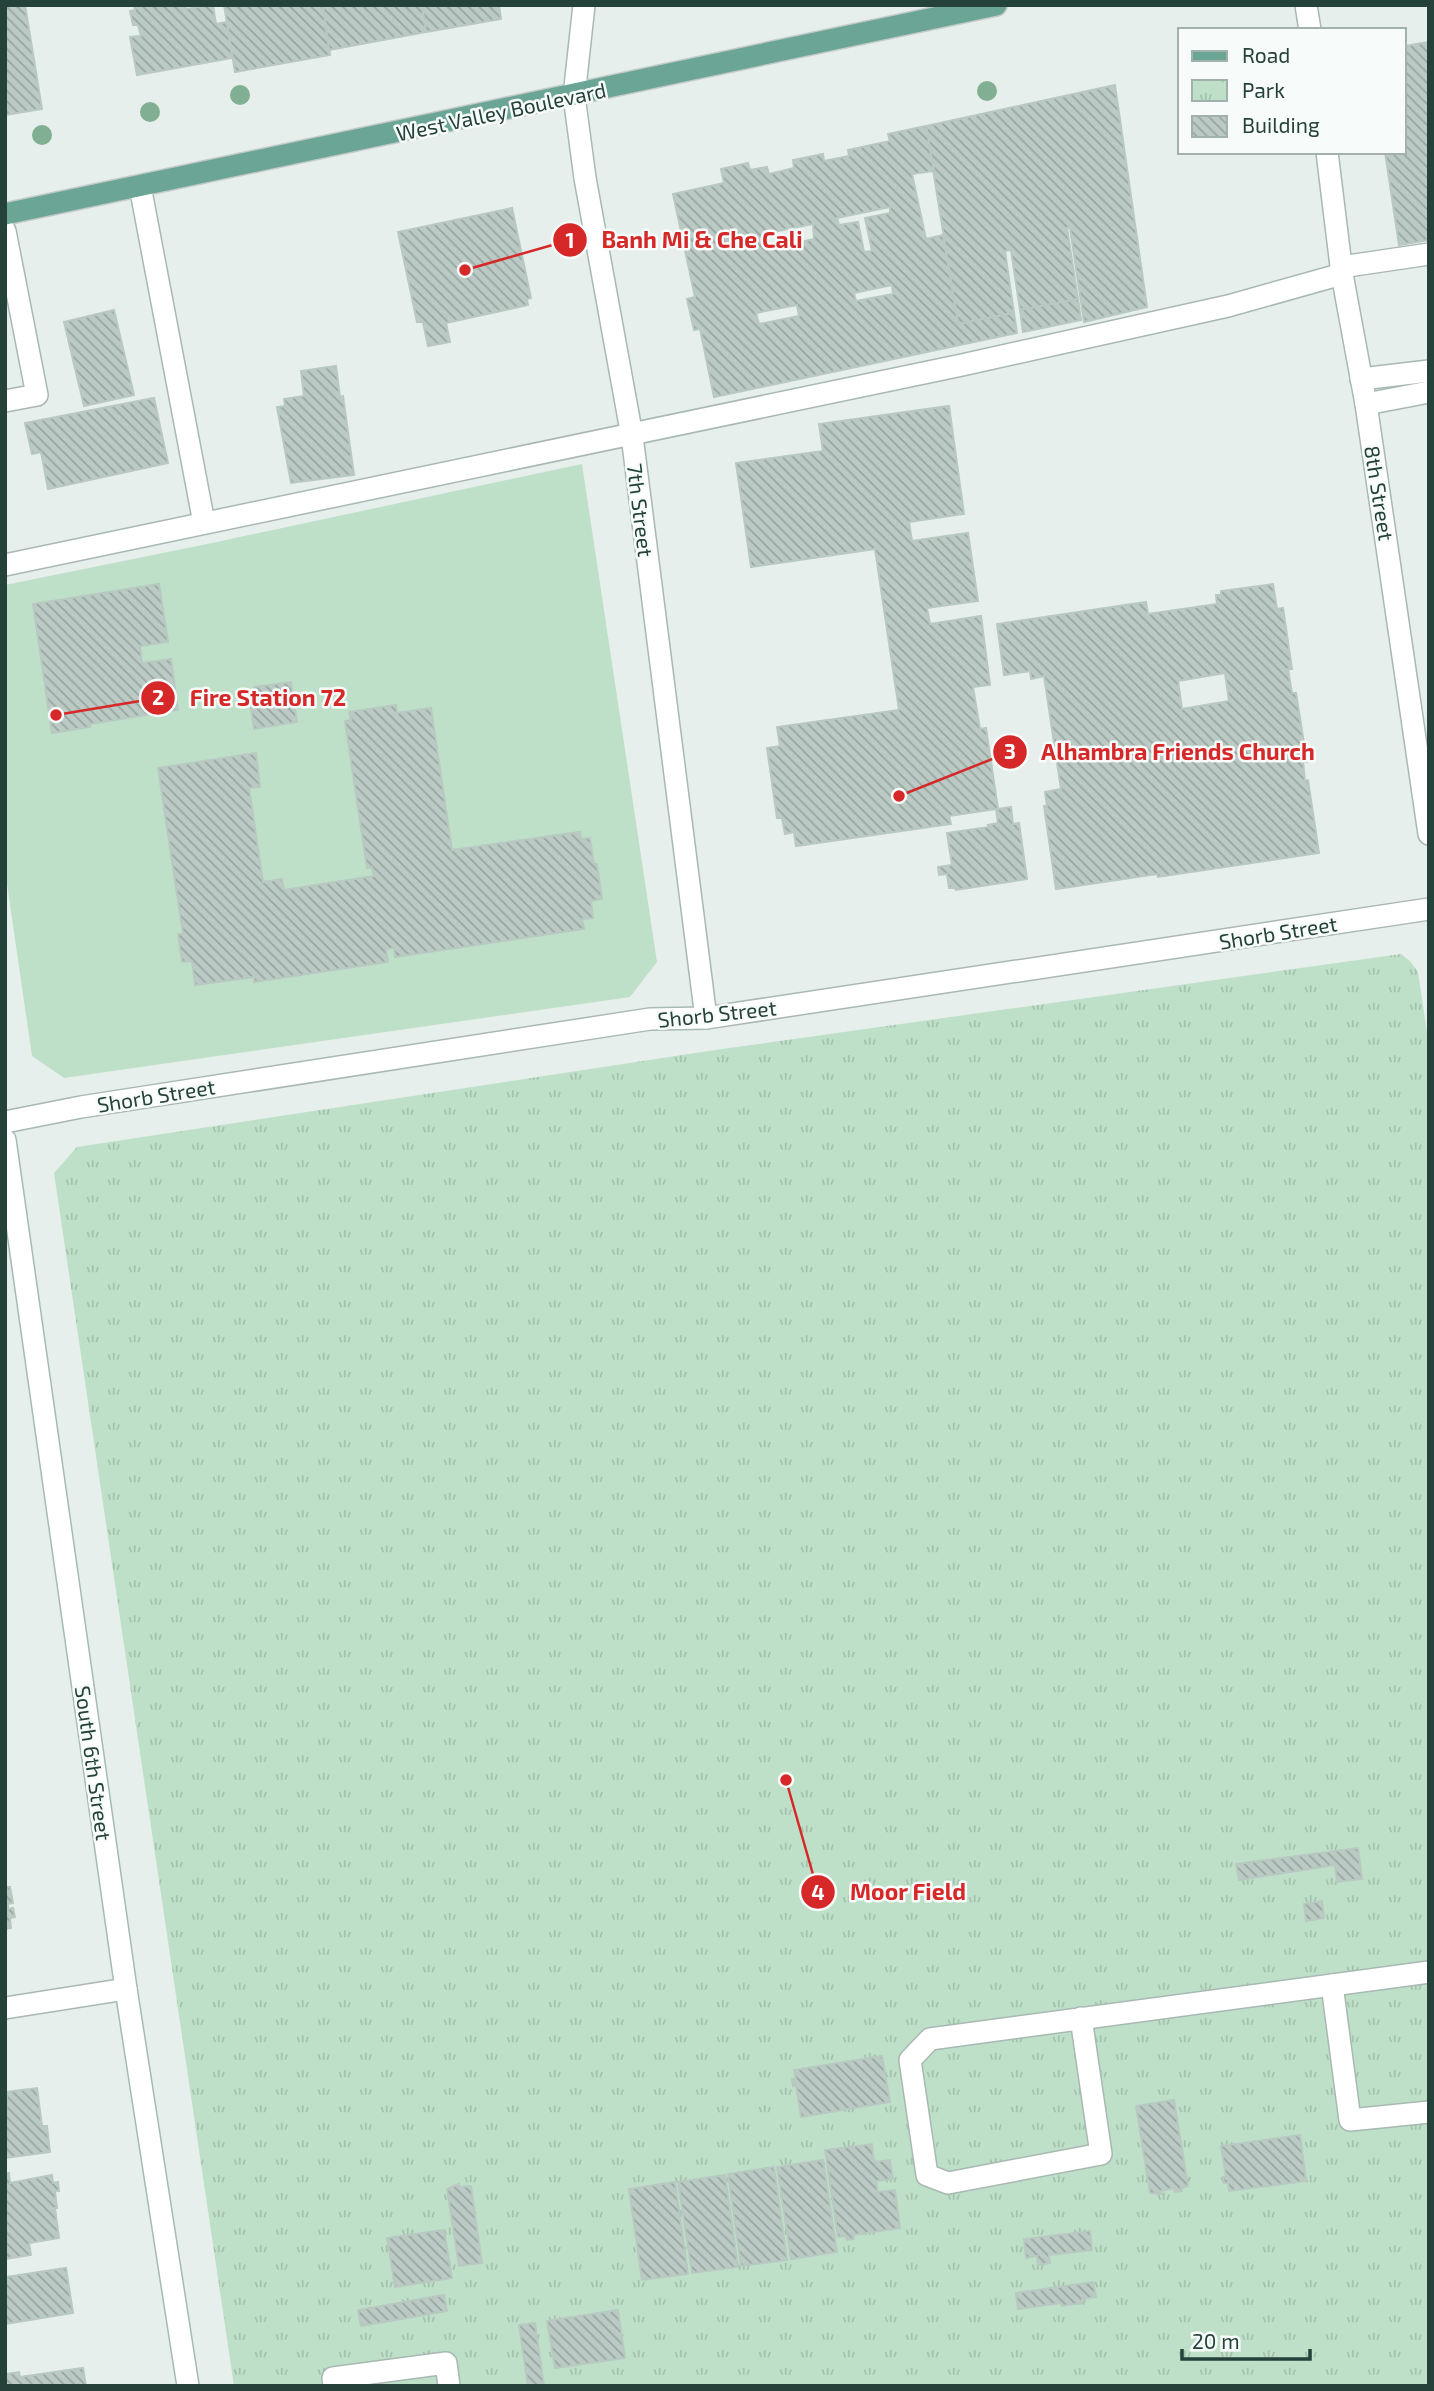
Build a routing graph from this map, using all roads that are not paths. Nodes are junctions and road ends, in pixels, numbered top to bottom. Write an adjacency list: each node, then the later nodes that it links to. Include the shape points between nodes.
1 (584, 5): 6 (street, 7th Street)
2 (996, 5): 4 (main road, West Valley Boulevard)
3 (1306, 5): 5 (street)
4 (945, 11): 6 (main road, West Valley Boulevard)
5 (1310, 28)
6 (574, 96): 8 (main road, West Valley Boulevard); 18 (street, 7th Street)
7 (1327, 154): 12 (street, 8th Street)
8 (140, 186): 9 (main road, West Valley Boulevard); 19 (street)
9 (5, 215)
10 (5, 231): 16 (street, via 37,395)
11 (1429, 254): 12 (street)
12 (1342, 270): 14 (street, 8th Street); 18 (street, via 1202,312)
13 (1429, 371): 14 (street)
14 (1361, 379): 17 (street, 8th Street)
15 (1429, 392): 17 (street)
16 (5, 401)
17 (1366, 404): 21 (street, 8th Street)
18 (632, 436): 19 (street); 23 (street, 7th Street)
19 (204, 523): 20 (street)
20 (5, 565)
21 (1429, 834)
22 (1429, 909): 23 (street, Shorb Street)
23 (706, 1018): 24 (street, Shorb Street, via 650,1019)
24 (5, 1122)
25 (5, 1140): 28 (street, South 6th Street)
26 (1429, 1972): 27 (street)
27 (1332, 1984): 30 (street); 31 (street, via 1350,2120)
28 (126, 1989): 29 (street); 32 (street, South 6th Street)
29 (5, 2008)
30 (1081, 2018): 30 (street, via 930,2039 910,2060 927,2175 948,2183 1101,2154)
31 (1429, 2112)
32 (188, 2386)
33 (334, 2386): 34 (street, via 333,2378 446,2362)
34 (449, 2386)

